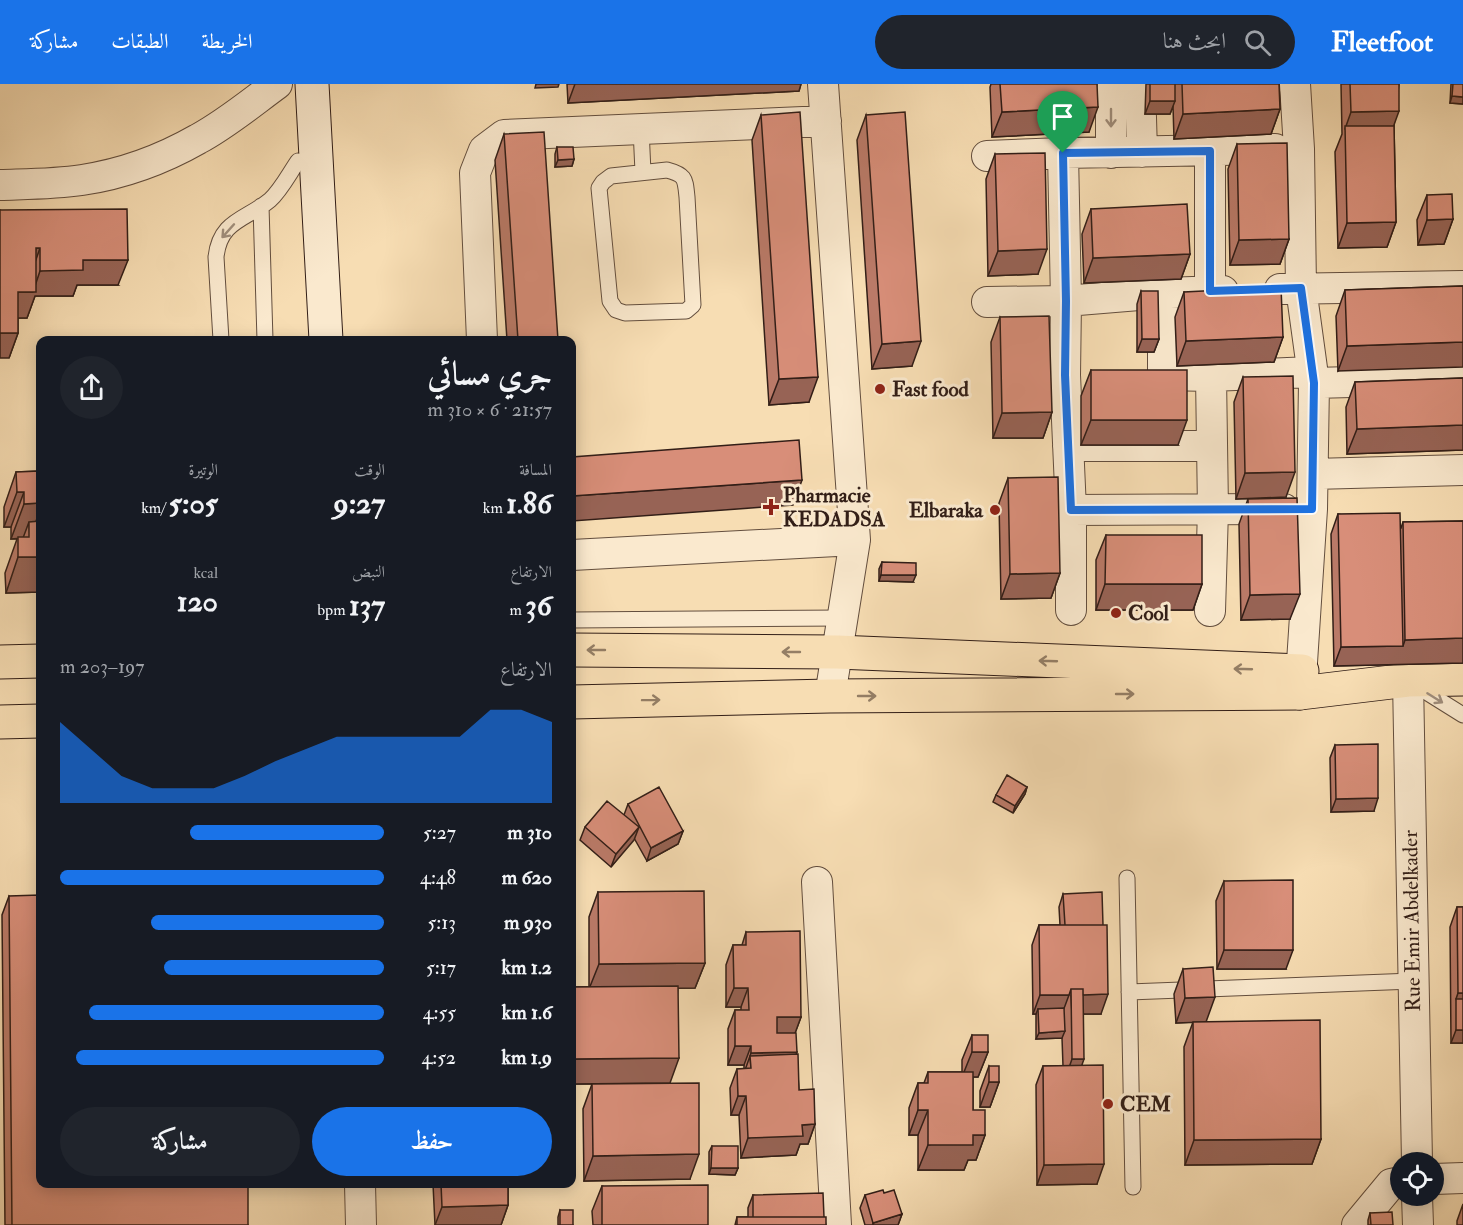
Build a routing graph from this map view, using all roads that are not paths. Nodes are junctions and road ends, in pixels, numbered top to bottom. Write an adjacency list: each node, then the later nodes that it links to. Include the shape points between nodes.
1 (277, 84): 18 (street, via 233,118 162,157 84,180)
2 (295, 84): 16 (street)
3 (312, 84): 29 (street)
4 (824, 84): 8 (street)
5 (1111, 84): 14 (street, one-way to 14)
6 (1140, 84): 12 (street)
7 (1295, 84): 10 (street)
8 (826, 121): 9 (street); 41 (street)
9 (641, 129): 17 (lane); 30 (street, via 504,135 484,150 475,173)
10 (1299, 149): 11 (street); 21 (street)
11 (1210, 151): 12 (street); 22 (street)
12 (1142, 152): 14 (street)
13 (1063, 153): 14 (street); 15 (street); 24 (street)
14 (1112, 153)
15 (987, 156)
16 (298, 161): 19 (lane, via 277,192); 28 (street)
17 (643, 172): 17 (lane, via 668,170 685,180 693,305 686,311 625,313 616,310 610,301 599,188 610,176)
18 (0, 185)
19 (261, 206): 26 (lane, one-way to 26, via 232,224 217,247); 27 (lane)
20 (1463, 286): 21 (street)
21 (1301, 288): 22 (street); 32 (street)
22 (1210, 291): 23 (street)
23 (1163, 293): 24 (street); 31 (street, via 1152,375)
24 (1066, 301): 25 (street); 34 (street, via 1076,375)
25 (987, 302)
26 (221, 336)
27 (265, 336)
28 (305, 336)
29 (326, 336)
30 (482, 336)
31 (1211, 376): 32 (street); 35 (street)
32 (1312, 377): 33 (street); 37 (street)
33 (1463, 379)
34 (1068, 446): 35 (street); 39 (street)
35 (1212, 447): 40 (street)
36 (1463, 470): 37 (street)
37 (1313, 474): 38 (street)
38 (1312, 509): 40 (street); 53 (street)
39 (1071, 510): 40 (street); 43 (street)
40 (1213, 510): 44 (street)
41 (855, 540): 42 (street); 45 (street)
42 (576, 555)
43 (1071, 610)
44 (1210, 611)
45 (843, 618): 46 (lane); 48 (street)
46 (576, 620)
47 (576, 650): 48 (main road, one-way to 47)
48 (837, 652): 53 (main road, one-way to 48); 54 (street)
49 (36, 661): 50 (main road)
50 (0, 662)
51 (1463, 679): 52 (main road)
52 (1408, 680): 53 (main road); 56 (lane, one-way to 56); 61 (street, Rue Emir Abdelkader)
53 (1301, 682): 54 (main road, one-way to 53)
54 (830, 696): 55 (main road, one-way to 54)
55 (576, 702)
56 (1463, 715)
57 (36, 721): 58 (main road)
58 (0, 722)
59 (1127, 878): 62 (lane)
60 (817, 882): 71 (street)
61 (1413, 981): 62 (lane); 63 (street, Rue Emir Abdelkader)
62 (1129, 992): 67 (lane)
63 (1417, 1152)
64 (1463, 1178): 65 (street)
65 (1444, 1179)
66 (1390, 1185): 72 (street)
67 (1133, 1187)
68 (360, 1188): 70 (street)
69 (1417, 1206): 73 (street)
70 (361, 1225)
71 (836, 1225)
72 (1357, 1225)
73 (1418, 1225)

